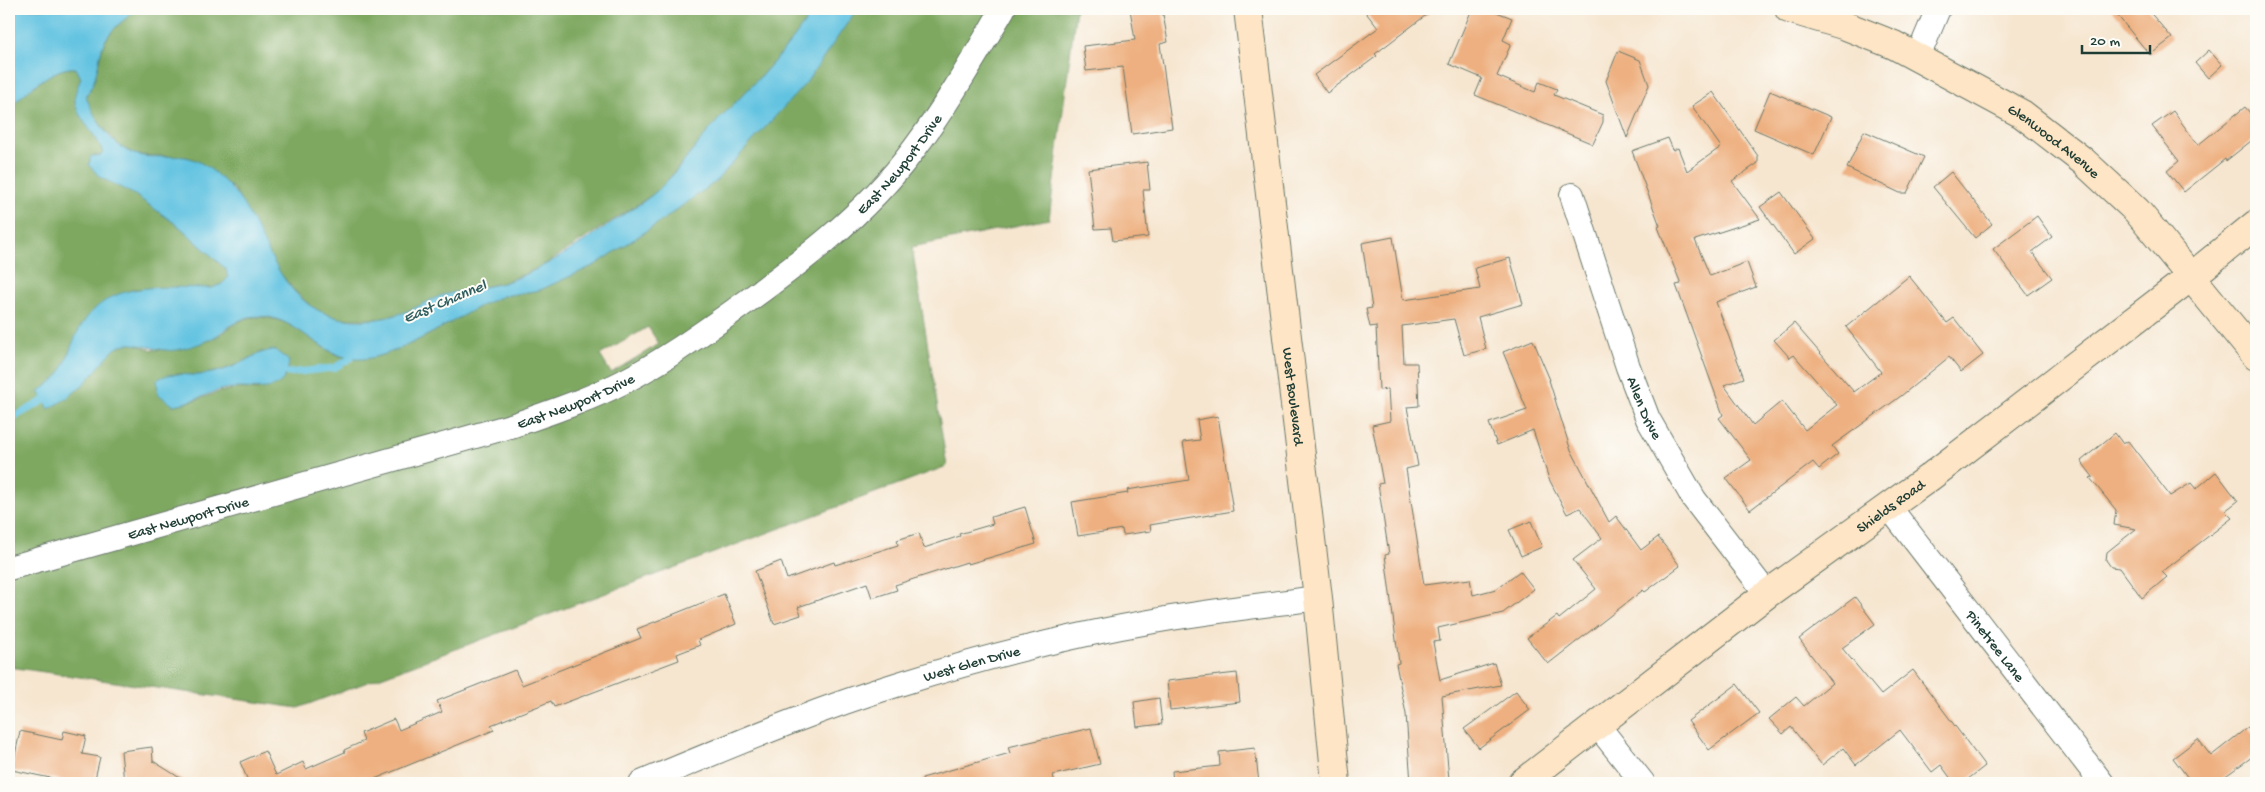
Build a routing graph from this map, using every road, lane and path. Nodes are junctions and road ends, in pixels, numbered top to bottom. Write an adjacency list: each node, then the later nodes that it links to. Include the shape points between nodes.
1 (1003, 9): 11 (street, East Newport Drive, via 943,108 914,150 877,192 819,246 764,289 624,382 514,425)
2 (1248, 9): 13 (street, West Boulevard)
3 (1789, 9): 5 (street, Glenwood Avenue, via 1846,26 1894,45)
4 (1938, 9): 5 (street)
5 (1917, 59): 8 (street, Glenwood Avenue, via 2022,114 2083,160 2137,210)
6 (1572, 195): 12 (street, Allen Drive, via 1648,419 1694,499)
7 (2256, 224): 8 (street, Shields Road)
8 (2192, 276): 9 (street, Glenwood Avenue); 10 (street, Shields Road)
9 (2256, 356)
10 (1889, 507): 12 (street, Shields Road); 19 (street, Pinetree Lane)
11 (9, 568)
12 (1767, 594): 14 (street, Shields Road)
13 (1318, 598): 15 (street, West Glen Drive, via 1159,620 1068,638 976,662 815,712); 16 (street, West Boulevard)
14 (1598, 726): 17 (street, Shields Road); 18 (street)
15 (641, 783)
16 (1336, 783)
17 (1522, 783)
18 (1643, 783)
19 (2102, 783)

